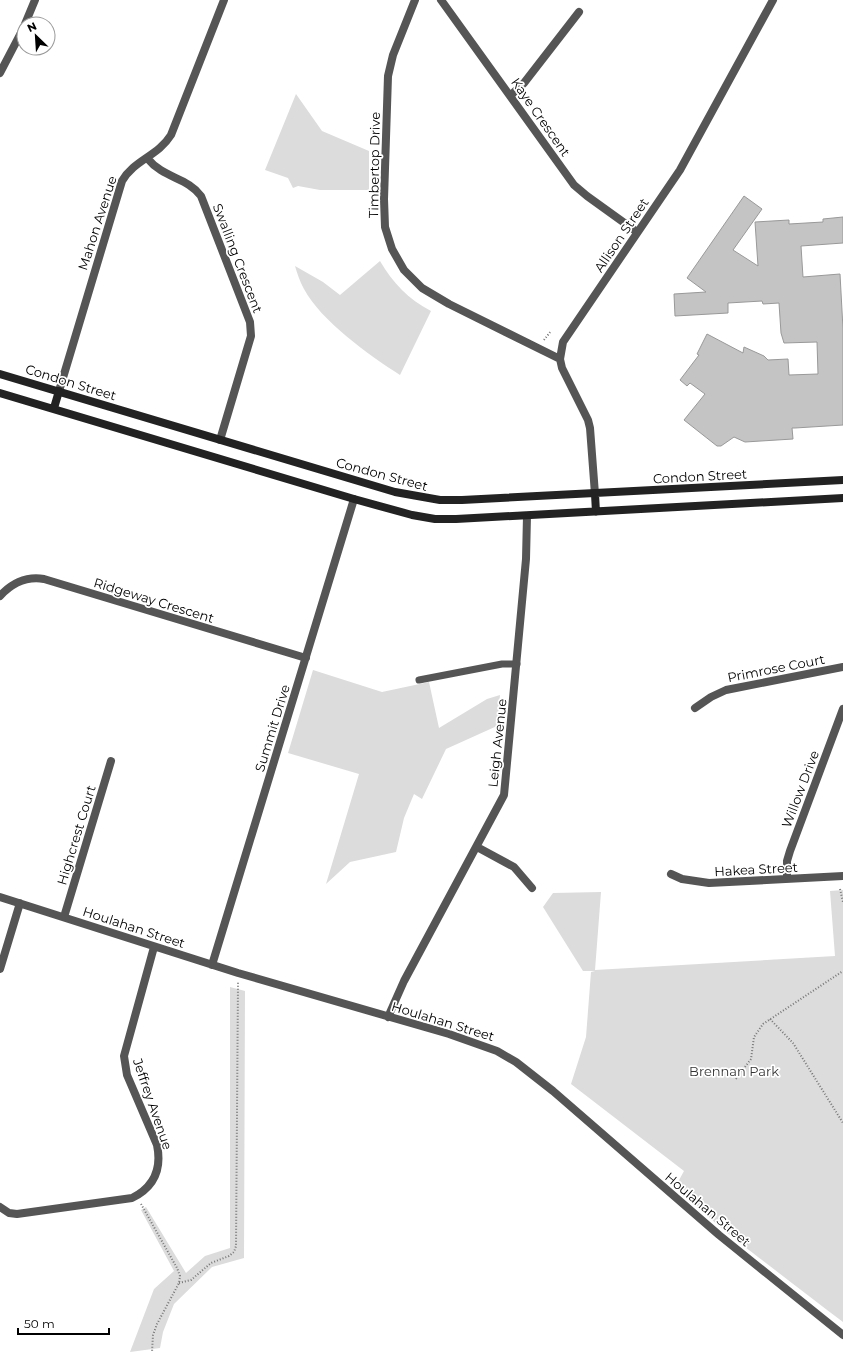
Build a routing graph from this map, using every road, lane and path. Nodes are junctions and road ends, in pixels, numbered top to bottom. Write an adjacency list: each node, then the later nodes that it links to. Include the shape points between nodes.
1 (35, 0): 7 (street)
2 (224, 0): 11 (street, Mahon Avenue, via 171,135 164,146)
3 (415, 0): 13 (street, Timbertop Drive, via 393,55 388,76 384,199 385,227 392,249 404,270 422,288)
4 (441, 0): 10 (street, Kaye Crescent)
5 (773, 0): 12 (street, Allison Street, via 680,170)
6 (579, 12): 10 (street, via 524,83)
7 (28, 16)
8 (16, 42): 9 (street)
9 (0, 73)
10 (511, 95): 12 (street, Kaye Crescent, via 574,185)
11 (147, 158): 15 (street, Mahon Avenue, via 130,170 122,181); 18 (street, Swalling Crescent, via 159,171 192,186 202,196 250,322 251,336)
12 (638, 232): 13 (street, Allison Street, via 567,334)
13 (560, 359): 20 (street, Allison Street, via 565,376 588,420)
14 (0, 374): 15 (main road, Condon Street)
15 (59, 390): 17 (main road, Mahon Avenue); 18 (main road, Condon Street)
16 (0, 393): 17 (main road)
17 (54, 408): 22 (main road)
18 (220, 440): 20 (main road, Condon Street, via 418,497 462,500)
19 (843, 480): 20 (main road, Condon Street)
20 (595, 494): 23 (main road)
21 (843, 498): 23 (main road)
22 (354, 499): 24 (main road, via 435,519); 26 (street, Summit Drive)
23 (596, 512): 24 (main road)
24 (527, 516): 27 (street, Leigh Avenue, via 528,541)
25 (0, 596): 26 (street, Ridgeway Crescent, via 19,581 29,578 44,579)
26 (306, 658): 44 (street, Summit Drive)
27 (517, 664): 29 (lane, via 502,664); 33 (street, Leigh Avenue, via 506,787)
28 (843, 667): 30 (street, Primrose Court, via 726,690)
29 (419, 680)
30 (696, 708)
31 (843, 710): 36 (street, Willow Drive, via 790,851)
32 (111, 761): 42 (street, Highcrest Court)
33 (477, 847): 37 (street, via 514,867); 48 (street, Leigh Avenue, via 404,981)
34 (671, 874): 36 (street, Hakea Street, via 682,879 709,883)
35 (843, 876): 36 (street, Hakea Street)
36 (787, 879)
37 (532, 888)
38 (840, 889): 40 (path)
39 (0, 898): 41 (street, Houlahan Street)
40 (843, 902)
41 (20, 903): 42 (street, Houlahan Street); 45 (street)
42 (64, 917): 43 (street, Houlahan Street)
43 (154, 947): 44 (street, Houlahan Street); 53 (street, Jeffrey Avenue, via 124,1056 127,1075 157,1145 160,1157 156,1178 144,1191 132,1198 18,1214 9,1214)
44 (212, 964): 47 (street, Houlahan Street)
45 (0, 968)
46 (843, 971): 49 (path)
47 (238, 972): 48 (street, Houlahan Street); 54 (path, via 236,1246 229,1256 211,1263 191,1280)
48 (388, 1017): 55 (street, Houlahan Street, via 481,1044 516,1062 559,1096 719,1235)
49 (770, 1019): 50 (path, via 757,1031 751,1059); 51 (path, via 793,1044)
50 (736, 1079)
51 (843, 1123)
52 (140, 1202): 54 (path, via 177,1268)
53 (0, 1207)
54 (179, 1283): 56 (path, via 157,1324 153,1335)
55 (843, 1335)
56 (152, 1352)

